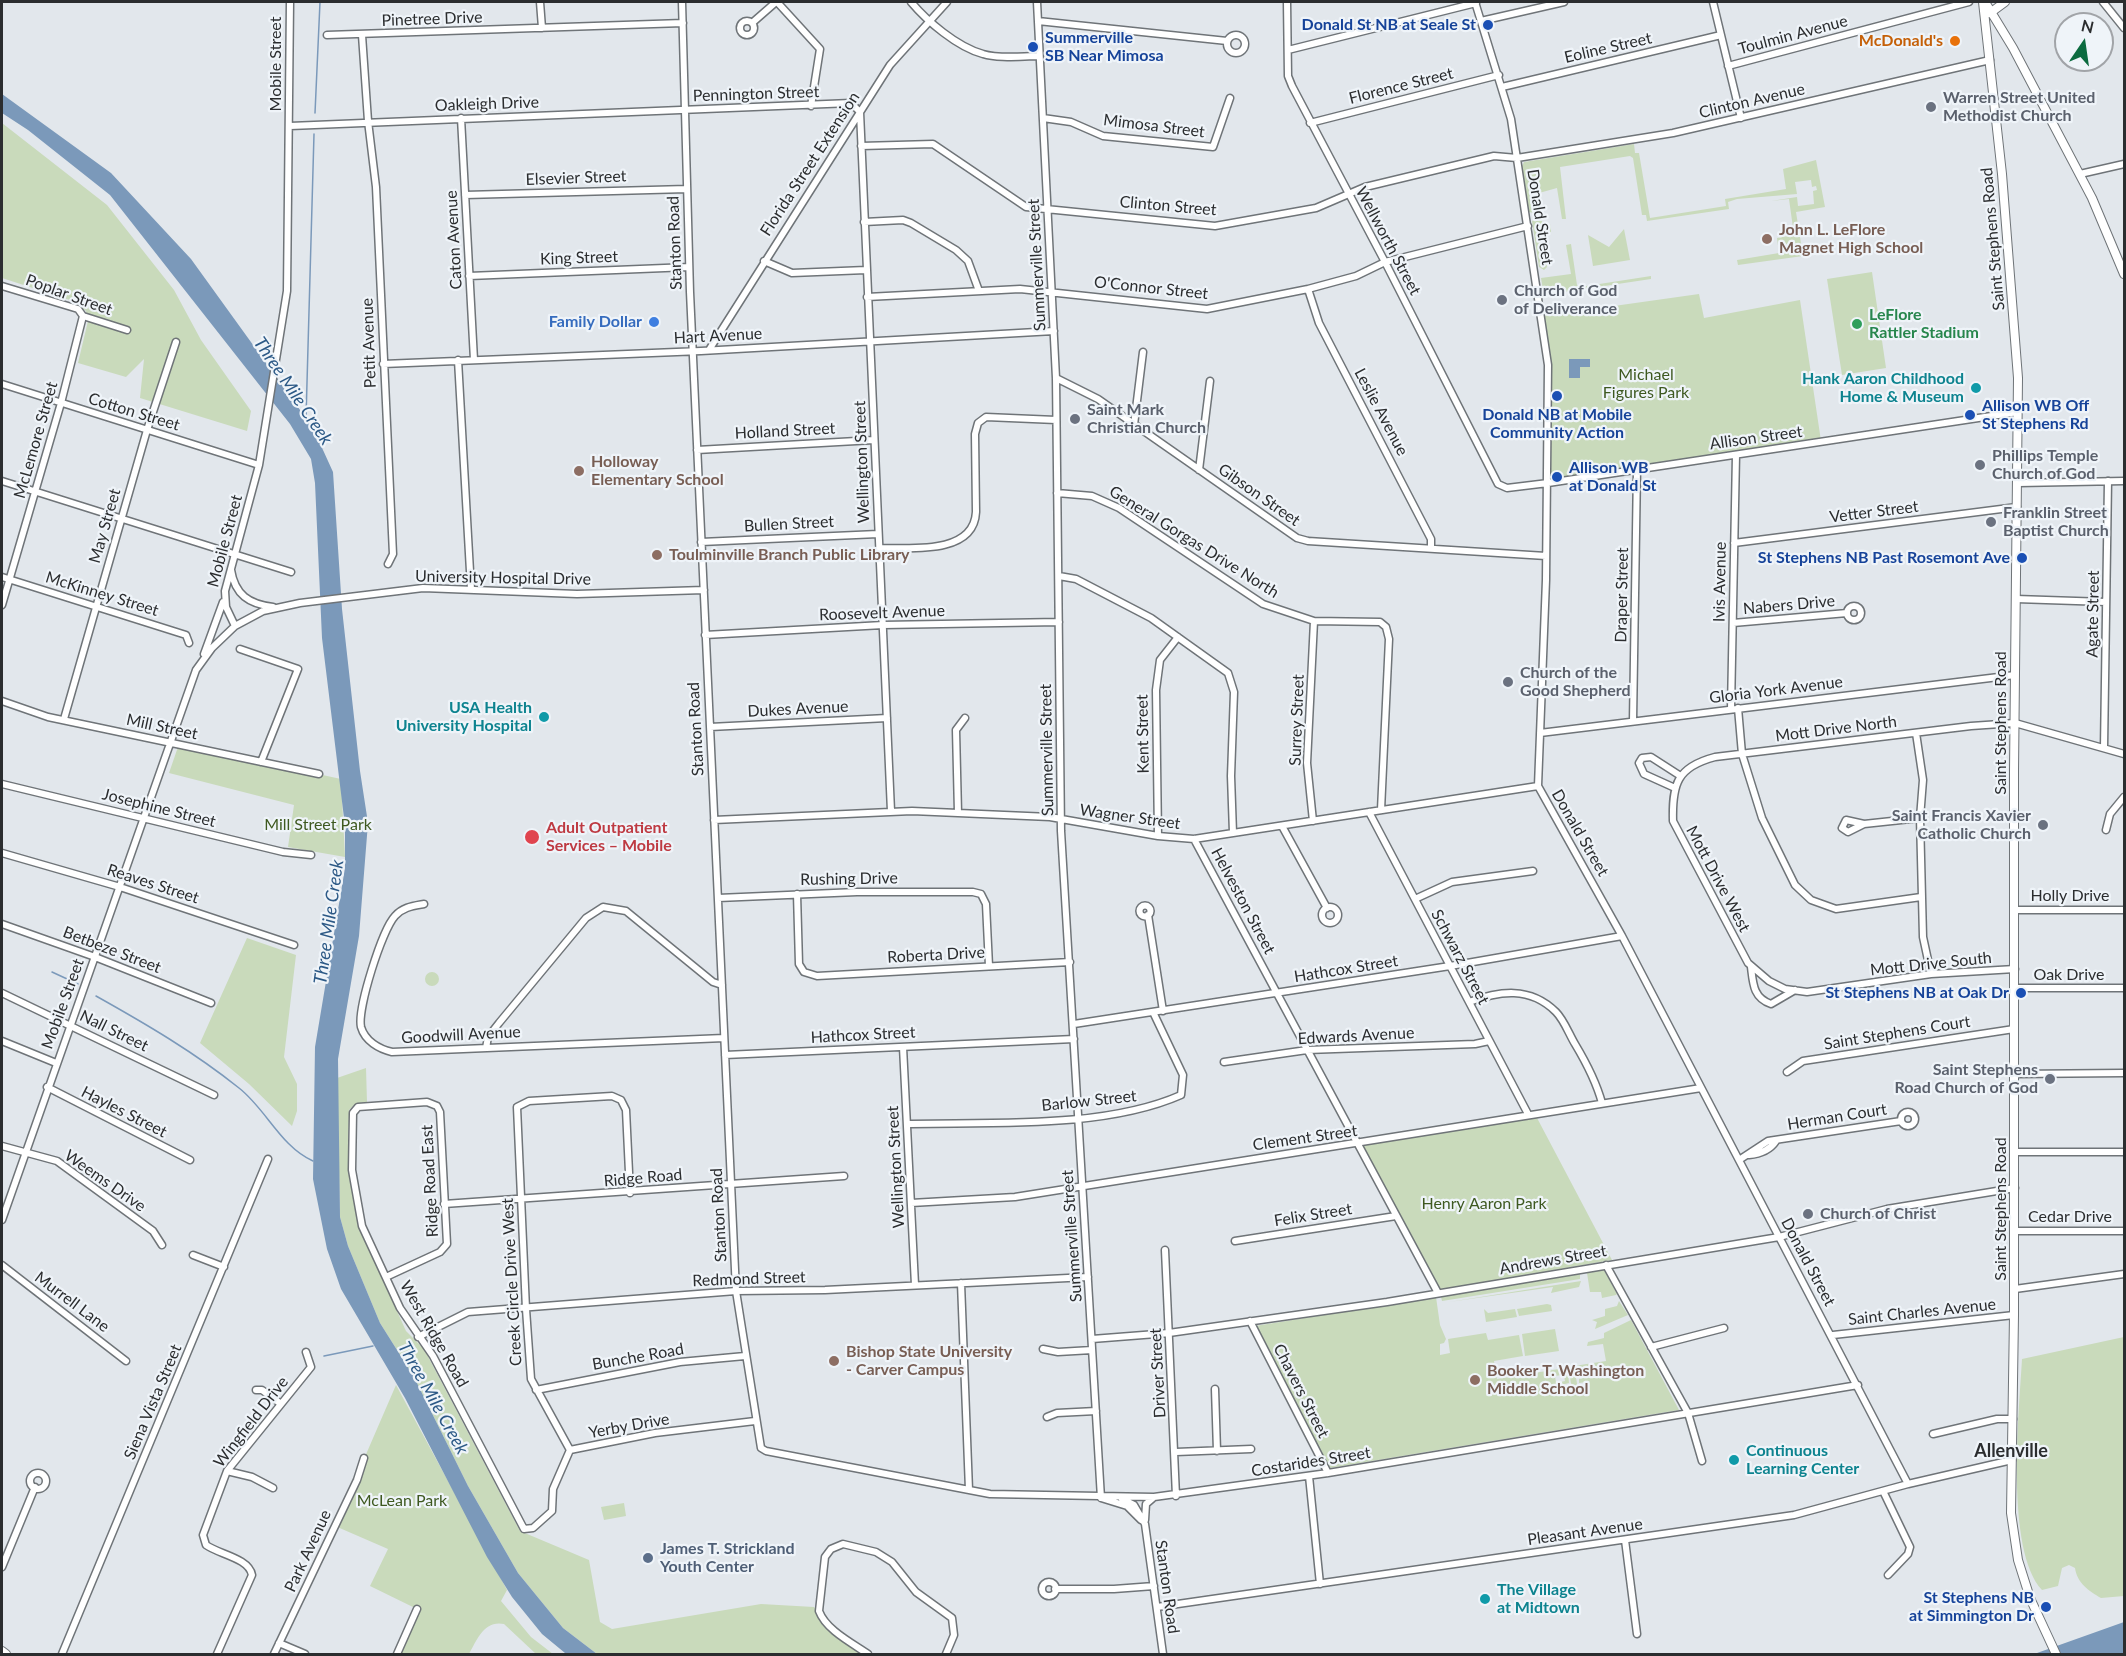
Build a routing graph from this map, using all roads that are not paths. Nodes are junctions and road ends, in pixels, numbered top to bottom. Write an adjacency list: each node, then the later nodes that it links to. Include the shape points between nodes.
1 (290, 2): 44 (street, Mobile Street)
2 (540, 2): 23 (street)
3 (682, 2): 21 (street, Stanton Road)
4 (776, 2): 22 (street); 36 (street, via 820,49)
5 (911, 2): 18 (street)
6 (947, 2): 18 (street, Florida Street Extension)
7 (1037, 2): 19 (street, Summerville Street)
8 (1287, 2): 29 (street, Wellworth Street)
9 (1475, 2): 20 (street); 29 (street)
10 (1564, 2): 20 (street)
11 (1713, 2): 27 (street)
12 (1969, 2): 32 (street, Toulmin Avenue)
13 (1984, 2): 16 (main road); 17 (main road, Saint Stephens Road)
14 (2005, 2): 16 (main road)
15 (2103, 2): 24 (street)
16 (1993, 12): 17 (main road); 48 (main road)
17 (1985, 16): 31 (main road, Saint Stephens Road)
18 (930, 20): 30 (street, via 964,46 984,55); 38 (street, Florida Street Extension, via 890,65)
19 (1038, 21): 28 (street); 30 (street, Summerville Street)
20 (1481, 21): 33 (street)
21 (683, 23): 23 (street, Pinetree Drive); 37 (street, Stanton Road)
22 (752, 23)
23 (542, 28): 26 (street, Pinetree Drive)
24 (2124, 28)
25 (327, 35): 26 (street, Pinetree Drive)
26 (362, 35): 42 (street, Petit Avenue)
27 (1721, 35): 32 (street); 34 (street, Eoline Street)
28 (1227, 41)
29 (1288, 50): 43 (street, Wellworth Street, via 1288,76)
30 (1040, 56): 40 (street, Summerville Street)
31 (1990, 60): 41 (street, Clinton Avenue); 81 (main road, Saint Stephens Road, via 2008,239)
32 (1728, 66): 41 (street)
33 (1499, 75): 34 (street, Donald Street); 43 (street, Florence Street)
34 (1502, 87): 46 (street, Donald Street)
35 (1230, 98): 40 (street, Mimosa Street, via 1213,147 1103,136 1071,122)
36 (811, 106): 37 (street, Pennington Street); 38 (street, Pennington Street, via 851,103)
37 (685, 110): 39 (street, Oakleigh Drive); 49 (street, Stanton Road)
38 (860, 112): 45 (street, Wellington Street); 55 (street, Florida Street Extension)
39 (461, 118): 42 (street, Oakleigh Drive); 51 (street, Caton Avenue)
40 (1043, 118): 52 (street, Summerville Street)
41 (1741, 118): 46 (street, Clinton Avenue)
42 (368, 121): 44 (street, Oakleigh Drive); 76 (street, Petit Avenue, via 376,187)
43 (1311, 123): 50 (street, Wellworth Street)
44 (290, 126): 88 (street, Mobile Street, via 289,272)
45 (861, 146): 52 (street, Clinton Street, via 933,144 1026,207); 53 (street, Wellington Street)
46 (1517, 158): 50 (street, Clinton Street, via 1494,156); 54 (street, Donald Street)
47 (2124, 164): 48 (street)
48 (2080, 174): 59 (main road)
49 (687, 189): 51 (street, Elsevier Street); 57 (street, Stanton Road)
50 (1348, 194): 52 (street, Clinton Street, via 1316,208 1215,226); 56 (street, Wellworth Street)
51 (465, 195): 60 (street, Caton Avenue)
52 (1047, 209): 64 (street, Summerville Street)
53 (864, 222): 58 (street, Wellington Street); 63 (street, via 903,220 947,244 968,261)
54 (1528, 226): 56 (street, O'Connor Street); 94 (street, Donald Street, via 1548,365)
55 (764, 261): 58 (street, via 792,273); 71 (street, Florida Street Extension)
56 (1385, 262): 62 (street, O'Connor Street, via 1356,276); 96 (street, Wellworth Street)
57 (689, 267): 60 (street, King Street); 72 (street, Stanton Road)
58 (866, 270): 65 (street, Wellington Street)
59 (2124, 274)
60 (469, 276): 75 (street, Caton Avenue)
61 (2, 286): 66 (street, Poplar Street, via 78,309)
62 (1308, 290): 64 (street, O'Connor Street, via 1207,309); 104 (street, Leslie Avenue, via 1318,323 1431,539)
63 (979, 291): 64 (street, O'Connor Street); 65 (street, O'Connor Street)
64 (1052, 292): 68 (street, Summerville Street)
65 (867, 297): 69 (street, Wellington Street)
66 (84, 316): 67 (street, Poplar Street); 80 (street, McLemore Street)
67 (127, 330)
68 (1054, 331): 69 (street, Hart Avenue); 77 (street, Summerville Street)
69 (870, 340): 71 (street, Hart Avenue); 85 (street, Wellington Street)
70 (176, 342): 84 (street, May Street)
71 (709, 350): 72 (street, Hart Avenue)
72 (693, 351): 75 (street, Hart Avenue); 86 (street, Stanton Road)
73 (1143, 352): 83 (street)
74 (458, 360): 75 (street, Hart Avenue); 76 (street, Hart Avenue); 114 (street)
75 (474, 360)
76 (383, 364): 108 (street, Petit Avenue, via 393,554)
77 (1056, 378): 82 (street, Summerville Street); 83 (street, Gibson Street, via 1098,399)
78 (1210, 381): 90 (street)
79 (2, 384): 80 (street, Cotton Street)
80 (62, 403): 84 (street, Cotton Street); 97 (street, McLemore Street)
81 (2018, 412): 87 (street, Allison Street); 95 (main road, Saint Stephens Road)
82 (1056, 420): 98 (street, Summerville Street); 105 (street, via 986,417 978,423 975,434 976,525 969,534 951,543)
83 (1134, 425): 90 (street, Gibson Street)
84 (147, 430): 88 (street, Cotton Street); 100 (street, May Street)
85 (874, 440): 86 (street, Holland Street); 101 (street, Wellington Street)
86 (698, 450): 102 (street, Stanton Road)
87 (1736, 455): 89 (street, Allison Street); 103 (street, Ivis Avenue)
88 (259, 465): 106 (street, Mobile Street)
89 (1637, 469): 94 (street, Allison Street); 139 (street, Draper Street)
90 (1199, 470): 104 (street, Gibson Street, via 1297,538)
91 (2, 481): 97 (street)
92 (2108, 481): 93 (street); 95 (street); 118 (street, Agate Street)
93 (2124, 481)
94 (1548, 483): 96 (street, Allison Street, via 1507,488); 107 (street, Donald Street)
95 (2018, 483): 99 (main road, Saint Stephens Road)
96 (1498, 484)
97 (35, 492): 100 (street); 113 (street, McLemore Street)
98 (1057, 493): 111 (street, Summerville Street); 123 (street, General Gorgas Drive North, via 1092,496 1119,508 1263,604)
99 (2017, 507): 103 (street, Vetter Street); 117 (main road, Saint Stephens Road)
100 (122, 519): 106 (street); 120 (street, May Street)
101 (878, 534): 102 (street, Bullen Street); 105 (street, Wellington Street)
102 (701, 542): 115 (street, Stanton Road)
103 (1734, 543): 125 (street, Ivis Avenue)
104 (1431, 547): 107 (street, Gibson Street)
105 (879, 548): 126 (street, Wellington Street)
106 (235, 554): 109 (street, Mobile Street); 110 (street)
107 (1546, 556): 142 (street, Donald Street)
108 (388, 564)
109 (231, 567): 116 (street, Mobile Street); 121 (street, via 243,597 258,605)
110 (291, 572)
111 (1059, 576): 124 (street, Summerville Street); 129 (street, via 1076,579 1151,618)
112 (2, 577): 113 (street, McKinney Street)
113 (9, 579): 119 (street, McLemore Street); 120 (street, McKinney Street)
114 (471, 590): 115 (street, University Hospital Drive, via 577,594); 121 (street, University Hospital Drive, via 423,588)
115 (704, 590): 128 (street, Stanton Road)
116 (224, 598): 127 (street, Mobile Street); 132 (street)
117 (2016, 599): 118 (street); 133 (main road, Saint Stephens Road)
118 (2106, 602): 145 (street, Agate Street)
119 (2, 605)
120 (96, 607): 130 (street, McKinney Street, via 186,635); 138 (street, May Street)
121 (276, 607): 127 (street, University Hospital Drive)
122 (1847, 613): 125 (street, Nabers Drive)
123 (1314, 621): 155 (street, General Gorgas Drive North, via 1380,622 1386,627 1389,639); 163 (street, Surrey Street, via 1307,763)
124 (1059, 622): 126 (street, Roosevelt Avenue); 161 (street, Summerville Street)
125 (1733, 623): 135 (street, Ivis Avenue)
126 (883, 625): 128 (street, Roosevelt Avenue); 136 (street, Wellington Street)
127 (235, 626): 132 (street, Mobile Street)
128 (705, 634): 141 (street, Stanton Road)
129 (1178, 637): 167 (street, via 1228,673 1234,692); 168 (street, Kent Street, via 1160,660 1156,690)
130 (189, 643)
131 (240, 649): 148 (street, via 297,669)
132 (203, 659): 144 (street, Mobile Street)
133 (2015, 675): 135 (street, Gloria York Avenue); 140 (main road, Saint Stephens Road)
134 (2, 702): 138 (street, Mill Street)
135 (1735, 709): 139 (street, Gloria York Avenue); 146 (street, Ivis Avenue)
136 (887, 718): 141 (street, Dukes Avenue); 156 (street, Wellington Street)
137 (965, 718): 158 (street, via 956,730)
138 (64, 719): 144 (street, Mill Street)
139 (1633, 722): 142 (street, Gloria York Avenue)
140 (2015, 723): 143 (street, Mott Drive North); 145 (street); 180 (main road, Saint Stephens Road)
141 (710, 727): 162 (street, Stanton Road)
142 (1540, 733): 152 (street, Donald Street)
143 (1916, 733): 146 (street, Mott Drive North); 159 (street, via 1923,780)
144 (171, 742): 148 (street, Mill Street); 160 (street, Mobile Street)
145 (2104, 748): 147 (street)
146 (1742, 754): 150 (street, Mott Drive North, via 1698,762); 175 (street, Ivis Avenue, via 1762,818 1795,885 1811,900 1836,909)
147 (2124, 754)
148 (261, 762): 149 (street, Mill Street)
149 (319, 774)
150 (1680, 775): 153 (street); 153 (street, via 1651,758 1642,758 1639,764 1644,774)
151 (2, 784): 160 (street, Josephine Street)
152 (1538, 786): 155 (street, Wagner Street); 184 (street, Donald Street)
153 (1675, 788): 190 (street, Mott Drive West, via 1673,821)
154 (2124, 797): 166 (street, via 2110,814)
155 (1381, 810): 157 (street, Wagner Street)
156 (891, 811): 158 (street, Wagner Street); 162 (street, Wagner Street)
157 (1369, 812): 163 (street, Wagner Street); 177 (street, Schwarz Street)
158 (958, 813): 161 (street, Wagner Street)
159 (1920, 818): 164 (street); 175 (street)
160 (143, 819): 171 (street, Josephine Street); 173 (street, Mobile Street)
161 (1061, 819): 168 (street, Wagner Street); 187 (street, Summerville Street)
162 (714, 820): 176 (street, Stanton Road)
163 (1313, 821): 165 (street, Wagner Street)
164 (1864, 824)
165 (1282, 826): 167 (street, Wagner Street); 179 (street)
166 (2106, 830)
167 (1233, 833): 169 (street, Wagner Street)
168 (1158, 836): 169 (street, Wagner Street)
169 (1194, 839): 199 (street, Helveston Street)
170 (2, 853): 173 (street, Reaves Street)
171 (311, 855)
172 (1533, 871): 177 (street, via 1452,882)
173 (120, 887): 185 (street, Reaves Street); 186 (street, Mobile Street)
174 (797, 894): 176 (street, Rushing Drive); 188 (street, Rushing Drive, via 981,894 986,904); 188 (street, Roberta Drive, via 799,964 804,972 817,976)
175 (1921, 897): 192 (street, via 1923,937)
176 (718, 898): 193 (street, Stanton Road)
177 (1414, 899): 189 (street, Schwarz Street)
178 (424, 904): 212 (street, Goodwill Avenue, via 405,908 383,935 363,1005 362,1030 376,1046 392,1052)
179 (1326, 908)
180 (2014, 910): 181 (street, Holly Drive); 191 (main road, Saint Stephens Road)
181 (2124, 910)
182 (1148, 915): 202 (street)
183 (2, 924): 186 (street, Betbeze Street)
184 (1622, 936): 189 (street, Hathcox Street); 221 (street, Donald Street)
185 (294, 945)
186 (95, 957): 201 (street, Betbeze Street); 205 (street, Mobile Street)
187 (1070, 962): 188 (street, Roberta Drive); 204 (street, Summerville Street)
188 (989, 966)
189 (1450, 966): 199 (street, Hathcox Street); 200 (street, Schwarz Street)
190 (1751, 966): 197 (street, Mott Drive West, via 1769,981); 197 (street, via 1756,992 1764,1001 1771,1004)
191 (2014, 969): 192 (street, Mott Drive South); 195 (main road, Saint Stephens Road)
192 (1931, 974): 194 (street, Mott Drive South)
193 (722, 985): 207 (street, Stanton Road); 212 (street, via 626,911 603,907 586,918 488,1037)
194 (1850, 987): 197 (street, Mott Drive West)
195 (2014, 988): 196 (street, Oak Drive); 206 (main road, Saint Stephens Road)
196 (2124, 988)
197 (1795, 990)
198 (2, 993): 205 (street, Nall Street)
199 (1277, 993): 202 (street, Hathcox Street); 213 (street, Helveston Street)
200 (1469, 1002): 210 (street, Schwarz Street); 223 (street, via 1496,992 1516,993 1536,998 1557,1012 1595,1077)
201 (211, 1003)
202 (1163, 1011): 203 (street, Hathcox Street)
203 (1153, 1012): 204 (street, Hathcox Street); 226 (street, Barlow Street, via 1184,1075 1181,1095 1145,1108)
204 (1074, 1024): 208 (street, Summerville Street)
205 (71, 1025): 216 (street, Mobile Street); 222 (street, Nall Street)
206 (2014, 1029): 217 (street, Saint Stephens Court, via 1803,1061); 219 (main road, Saint Stephens Road)
207 (724, 1038): 212 (street, Goodwill Avenue); 214 (street, Stanton Road)
208 (1074, 1039): 211 (street, Hathcox Street); 226 (street, Summerville Street)
209 (2, 1041): 216 (street)
210 (1489, 1041): 213 (street, Edwards Avenue); 225 (street, Schwarz Street)
211 (903, 1047): 214 (street, Hathcox Street); 228 (street, Wellington Street)
212 (486, 1048)
213 (1307, 1050): 215 (street, Edwards Avenue); 229 (street, Helveston Street)
214 (725, 1055): 238 (street, Stanton Road)
215 (1224, 1062)
216 (56, 1063): 220 (street, Mobile Street)
217 (1787, 1072)
218 (2124, 1073): 219 (street)
219 (2015, 1074): 232 (main road, Saint Stephens Road)
220 (47, 1088): 231 (street, Mobile Street); 235 (street, Hayles Street)
221 (1701, 1088): 223 (street, Clement Street); 236 (street, Donald Street)
222 (214, 1095)
223 (1602, 1103): 225 (street, Clement Street)
224 (358, 1107): 244 (street, Ridge Road East, via 427,1102 437,1106); 258 (street, West Ridge Road, via 353,1113 352,1170 362,1226)
225 (1528, 1114): 229 (street, Clement Street)
226 (1079, 1119): 228 (street, Barlow Street); 239 (street, Summerville Street)
227 (1901, 1121): 236 (street, Herman Court, via 1768,1141)
228 (907, 1124): 243 (street, Wellington Street)
229 (1357, 1144): 239 (street, Clement Street); 245 (street, Helveston Street)
230 (2, 1146): 231 (street, Weems Drive)
231 (25, 1151): 246 (street, Mobile Street); 251 (street, Weems Drive, via 57,1161 153,1231)
232 (2015, 1152): 233 (street); 240 (main road, Saint Stephens Road)
233 (2124, 1152)
234 (268, 1159): 256 (street, Siena Vista Street)
235 (190, 1160)
236 (1739, 1160): 249 (street, Donald Street)
237 (844, 1176): 238 (street, Ridge Road)
238 (731, 1184): 241 (street, Ridge Road); 263 (street, Stanton Road)
239 (1082, 1186): 243 (street, Clement Street, via 1015,1197); 259 (street, Summerville Street)
240 (2015, 1188): 247 (main road, Saint Stephens Road); 249 (street, Andrews Street, via 1887,1209)
241 (630, 1193): 242 (street, Ridge Road); 242 (street, Creek Circle Drive West, via 626,1110 621,1100 612,1096 521,1104 516,1113)
242 (521, 1199): 244 (street, Ridge Road); 265 (street, Creek Circle Drive West)
243 (911, 1203): 261 (street, Wellington Street)
244 (444, 1204): 258 (street, Ridge Road East, via 447,1244 440,1252)
245 (1396, 1216): 250 (street, Felix Street); 264 (street, Helveston Street)
246 (2, 1220)
247 (2015, 1231): 248 (street, Cedar Drive); 262 (main road, Saint Stephens Road)
248 (2124, 1231)
249 (1779, 1237): 254 (street, Andrews Street); 270 (street, Donald Street)
250 (1235, 1241)
251 (162, 1245)
252 (1165, 1250): 269 (street, Driver Street)
253 (193, 1255): 256 (street)
254 (1606, 1264): 264 (street, Andrews Street); 273 (street)
255 (2, 1265): 278 (street, Murrell Lane)
256 (224, 1267): 324 (street, Siena Vista Street)
257 (2124, 1274): 262 (street, Saint Charles Avenue)
258 (386, 1276): 271 (street, West Ridge Road)
259 (1088, 1277): 260 (street, Redmond Street); 272 (street, Summerville Street)
260 (961, 1283): 261 (street, Redmond Street); 304 (street)
261 (915, 1285): 263 (street, Redmond Street)
262 (2014, 1289): 266 (main road, Saint Stephens Road)
263 (736, 1291): 265 (street, Redmond Street); 277 (street, Stanton Road)
264 (1438, 1293): 267 (street, Andrews Street)
265 (526, 1309): 271 (street, Redmond Street, via 468,1312); 280 (street, Creek Circle Drive West, via 531,1379)
266 (2014, 1315): 270 (street, Saint Charles Avenue); 287 (main road, Saint Stephens Road)
267 (1250, 1321): 269 (street, Andrews Street); 299 (street, Chavers Street)
268 (1724, 1328): 273 (street)
269 (1169, 1333): 272 (street, Andrews Street); 294 (street, Driver Street)
270 (1833, 1335): 279 (street, Donald Street)
271 (418, 1336): 311 (street, West Ridge Road, via 433,1356)
272 (1092, 1339): 275 (street, Summerville Street)
273 (1651, 1347): 285 (street)
274 (1043, 1349): 275 (street)
275 (1092, 1350): 284 (street, Summerville Street)
276 (306, 1352): 283 (street, Wingfield Drive, via 311,1367)
277 (745, 1356): 280 (street, Bunche Road, via 680,1362); 288 (street, Stanton Road)
278 (126, 1361)
279 (1858, 1384): 285 (street, Costarides Street); 301 (street, Donald Street)
280 (536, 1389): 291 (street, Creek Circle Drive West)
281 (1215, 1389): 292 (street)
282 (256, 1390): 283 (street)
283 (281, 1404): 298 (street, Wingfield Drive)
284 (1096, 1411): 286 (street); 309 (street, Summerville Street)
285 (1688, 1413): 297 (street); 299 (street, Costarides Street)
286 (1047, 1417)
287 (2013, 1419): 289 (street); 296 (main road, Saint Stephens Road)
288 (755, 1421): 291 (street, Yerby Drive, via 655,1433); 293 (street, Stanton Road, via 759,1444)
289 (1933, 1434)
290 (1251, 1449): 292 (street)
291 (570, 1450): 311 (street, Yerby Drive, via 553,1490 552,1511 533,1528)
292 (1217, 1450): 294 (street)
293 (766, 1451): 304 (street, Costarides Street)
294 (1176, 1452): 307 (street, Driver Street)
295 (364, 1458): 321 (street, Park Avenue)
296 (2012, 1460): 301 (street, Pleasant Avenue); 332 (main road, Saint Stephens Road, via 2013,1536 2030,1598)
297 (1702, 1461)
298 (227, 1471): 303 (street, via 252,1477); 325 (street, Wingfield Drive, via 203,1535 206,1545 243,1563 252,1575)
299 (1328, 1473): 300 (street, Costarides Street)
300 (1309, 1476): 307 (street, Costarides Street); 315 (street)
301 (1908, 1484): 305 (street, Pleasant Avenue)
302 (35, 1487): 313 (street)
303 (273, 1488)
304 (969, 1490): 309 (street, Costarides Street)
305 (1883, 1491): 312 (street, Pleasant Avenue, via 1794,1515); 314 (street, via 1910,1547)
306 (1115, 1496): 308 (street, Costarides Street); 309 (street, Costarides Street); 310 (street, Stanton Road, via 1134,1505)
307 (1176, 1496): 308 (street, Costarides Street)
308 (1154, 1497): 310 (street, Stanton Road, via 1146,1504)
309 (1101, 1498): 310 (street, Stanton Road, via 1127,1506)
310 (1144, 1524): 316 (street, Stanton Road)
311 (524, 1529)
312 (1625, 1540): 315 (street, Pleasant Avenue); 320 (street)
313 (2, 1567)
314 (1888, 1575)
315 (1320, 1584): 318 (street, Pleasant Avenue)
316 (1154, 1586): 317 (street); 318 (street, Stanton Road)
317 (1055, 1589)
318 (1157, 1607): 331 (street, Stanton Road)
319 (417, 1609): 328 (street)
320 (1637, 1634)
321 (279, 1643): 326 (street, Park Avenue); 327 (street)
322 (2, 1651): 323 (main road)
323 (6, 1654)
324 (62, 1654)
325 (217, 1654)
326 (274, 1654)
327 (305, 1654)
328 (397, 1654)
329 (868, 1654): 330 (street, via 834,1630 819,1611 825,1557 831,1549 843,1545 876,1552 892,1562 916,1592 952,1618 954,1635)
330 (946, 1654)
331 (1163, 1654)
332 (2056, 1654)

